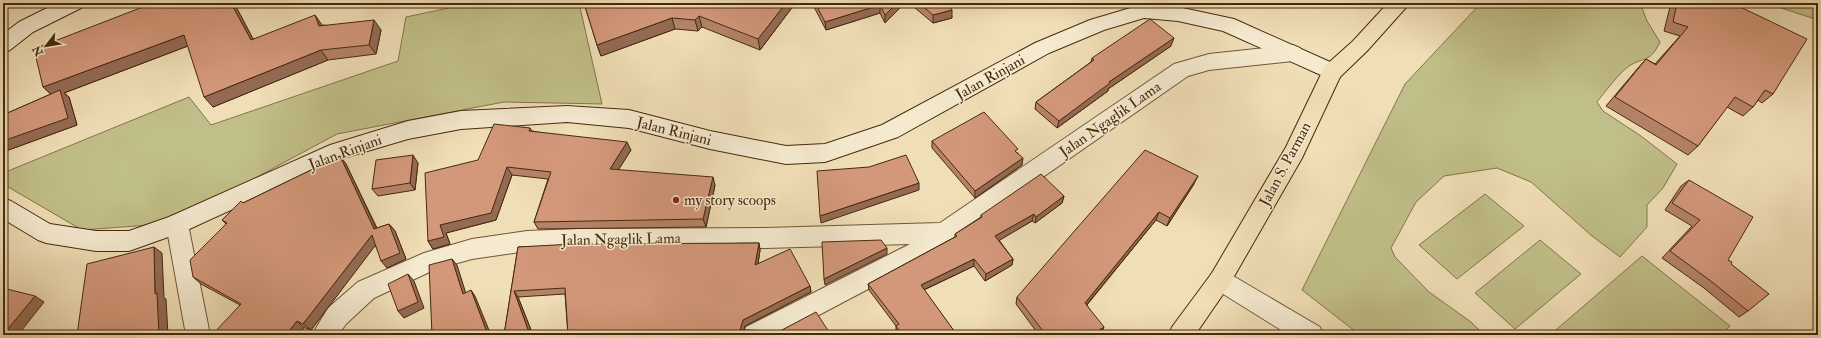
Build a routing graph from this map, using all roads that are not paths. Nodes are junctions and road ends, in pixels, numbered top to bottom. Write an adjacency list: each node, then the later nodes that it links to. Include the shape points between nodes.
1 (74, 3): 3 (street, via 26,27)
2 (1400, 3): 5 (highway, Jalan S. Parman)
3 (3, 44)
4 (1293, 53): 5 (street, Jalan Rinjani); 7 (street, Jalan Rinjani, via 1227,24 1178,14 1144,11 1097,25 1042,48 890,131 825,153 786,155 710,140 629,119 567,114 461,120 408,130 338,151); 8 (street, Jalan Ngaglik Lama, via 1209,62 1182,70)
5 (1332, 72): 9 (highway, Jalan S. Parman, via 1294,152)
6 (3, 208): 7 (street, Jalan Rinjani, via 46,232 96,241 129,241)
7 (177, 224): 10 (street)
8 (946, 233): 11 (street, Jalan Ngaglik Lama, via 765,238 577,239 527,241 472,249 432,260 366,290 337,316); 12 (street, Jalan Ngaglik Lama, via 917,252)
9 (1220, 280): 13 (highway, Jalan S. Parman); 14 (street)
10 (198, 335)
11 (324, 335)
12 (754, 335)
13 (1181, 335)
14 (1311, 335)

